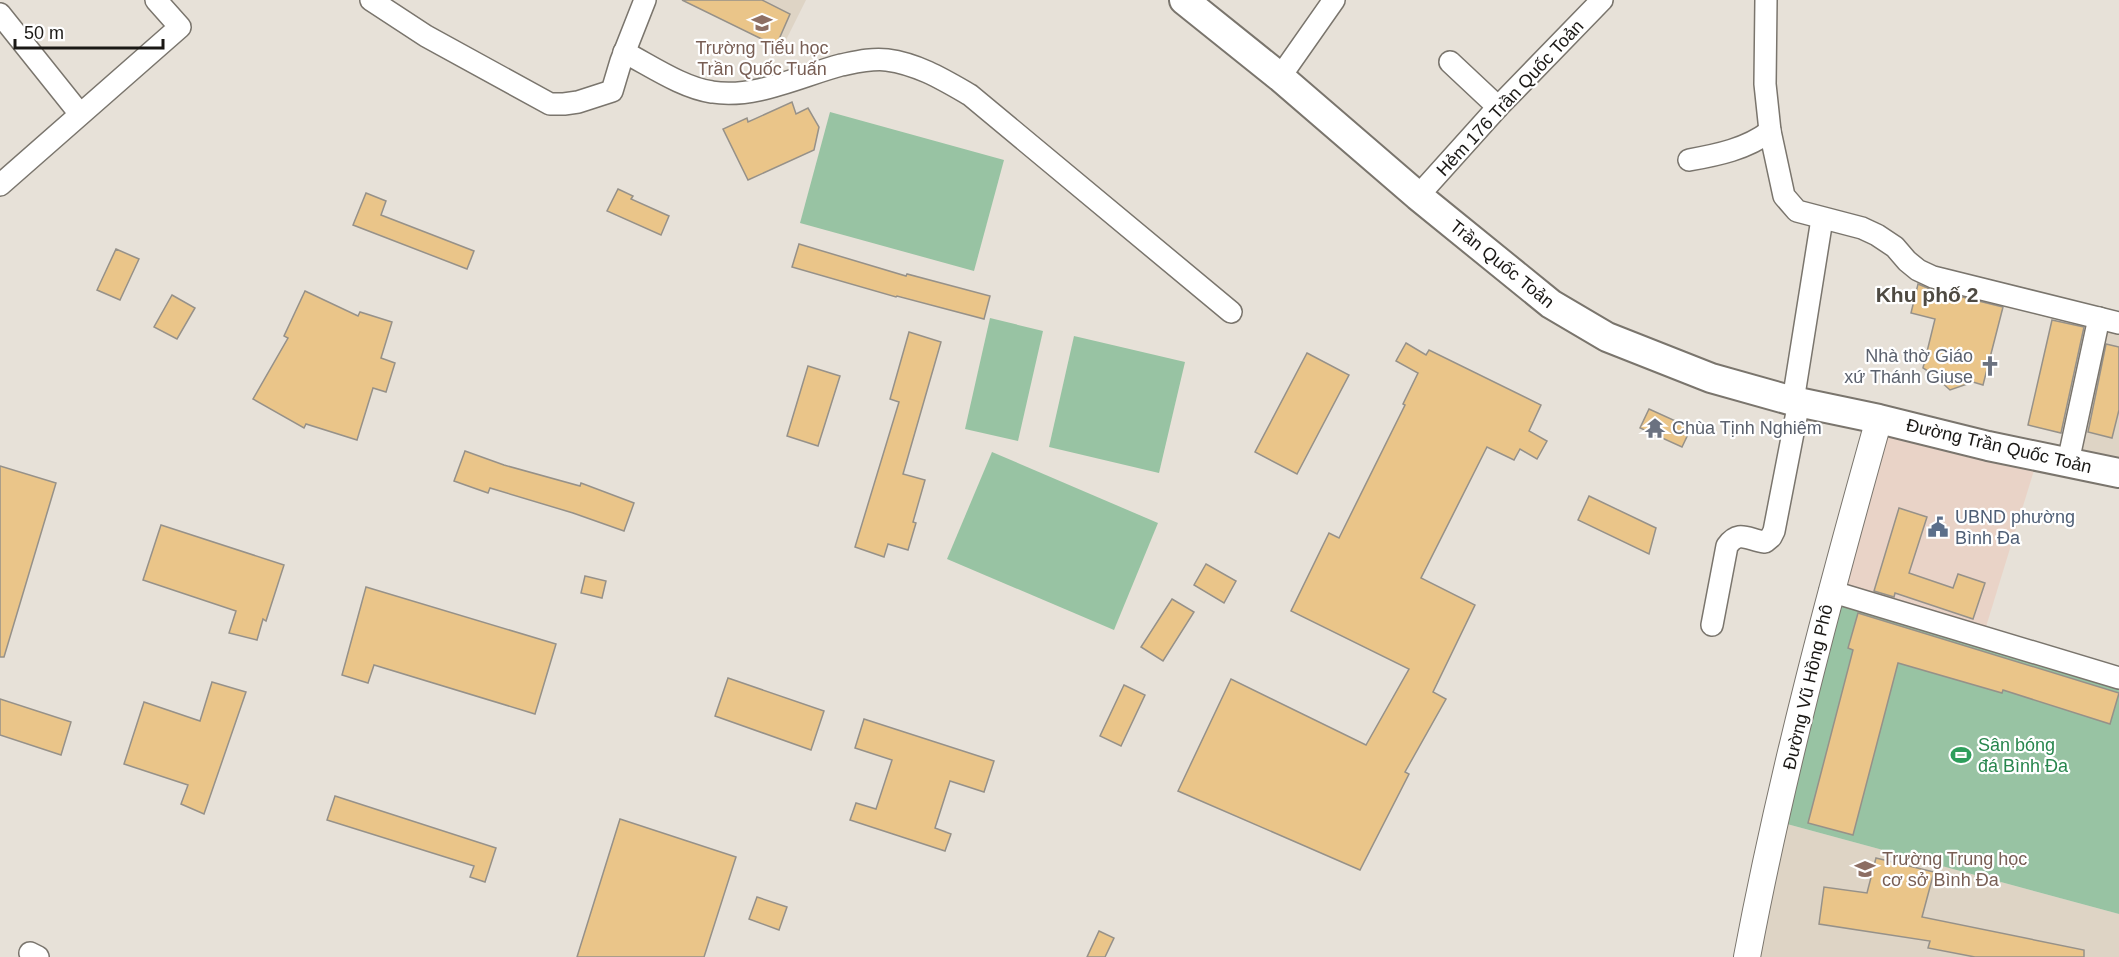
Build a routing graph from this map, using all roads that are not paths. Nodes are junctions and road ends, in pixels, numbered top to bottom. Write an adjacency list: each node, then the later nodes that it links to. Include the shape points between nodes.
1 (156, 0): 13 (street, via 180,27)
2 (371, 0): 9 (street, via 426,36 550,104 578,102 612,91)
3 (645, 0): 9 (street)
4 (1184, 0): 11 (main road, Trần Quốc Toản)
5 (1334, 0): 11 (street)
6 (1602, 0): 12 (street, Hẻm 176 Trần Quốc Toản)
7 (1766, 0): 14 (street, via 1765,84)
8 (0, 14): 13 (street)
9 (624, 52): 19 (street, via 697,89 714,93 775,86 859,61 886,59 924,69 970,95)
10 (1450, 62): 12 (street)
11 (1280, 77): 17 (main road, Trần Quốc Toản)
12 (1498, 107): 17 (street, Hẻm 176 Trần Quốc Toản)
13 (80, 114): 16 (street)
14 (1770, 131): 15 (street, via 1752,144); 18 (street, via 1784,196 1797,212)
15 (1689, 160)
16 (0, 185)
17 (1418, 196): 21 (main road, Trần Quốc Toản, via 1551,304 1607,337 1711,378)
18 (1822, 219): 20 (street, via 1877,235 1918,270 1933,277); 21 (street)
19 (1231, 312)
20 (2109, 321): 23 (street)
21 (1796, 402): 22 (main road, Trần Quốc Toản); 26 (street, via 1774,531 1765,542 1740,536 1727,546)
22 (1879, 419): 23 (main road, Đường Trần Quốc Toản); 25 (street, Đường Vũ Hồng Phô)
23 (2068, 462): 24 (main road, Đường Trần Quốc Toản)
24 (2119, 473)
25 (1830, 591): 27 (street); 28 (street, Đường Vũ Hồng Phô)
26 (1712, 625)
27 (2119, 678)
28 (1747, 957)

